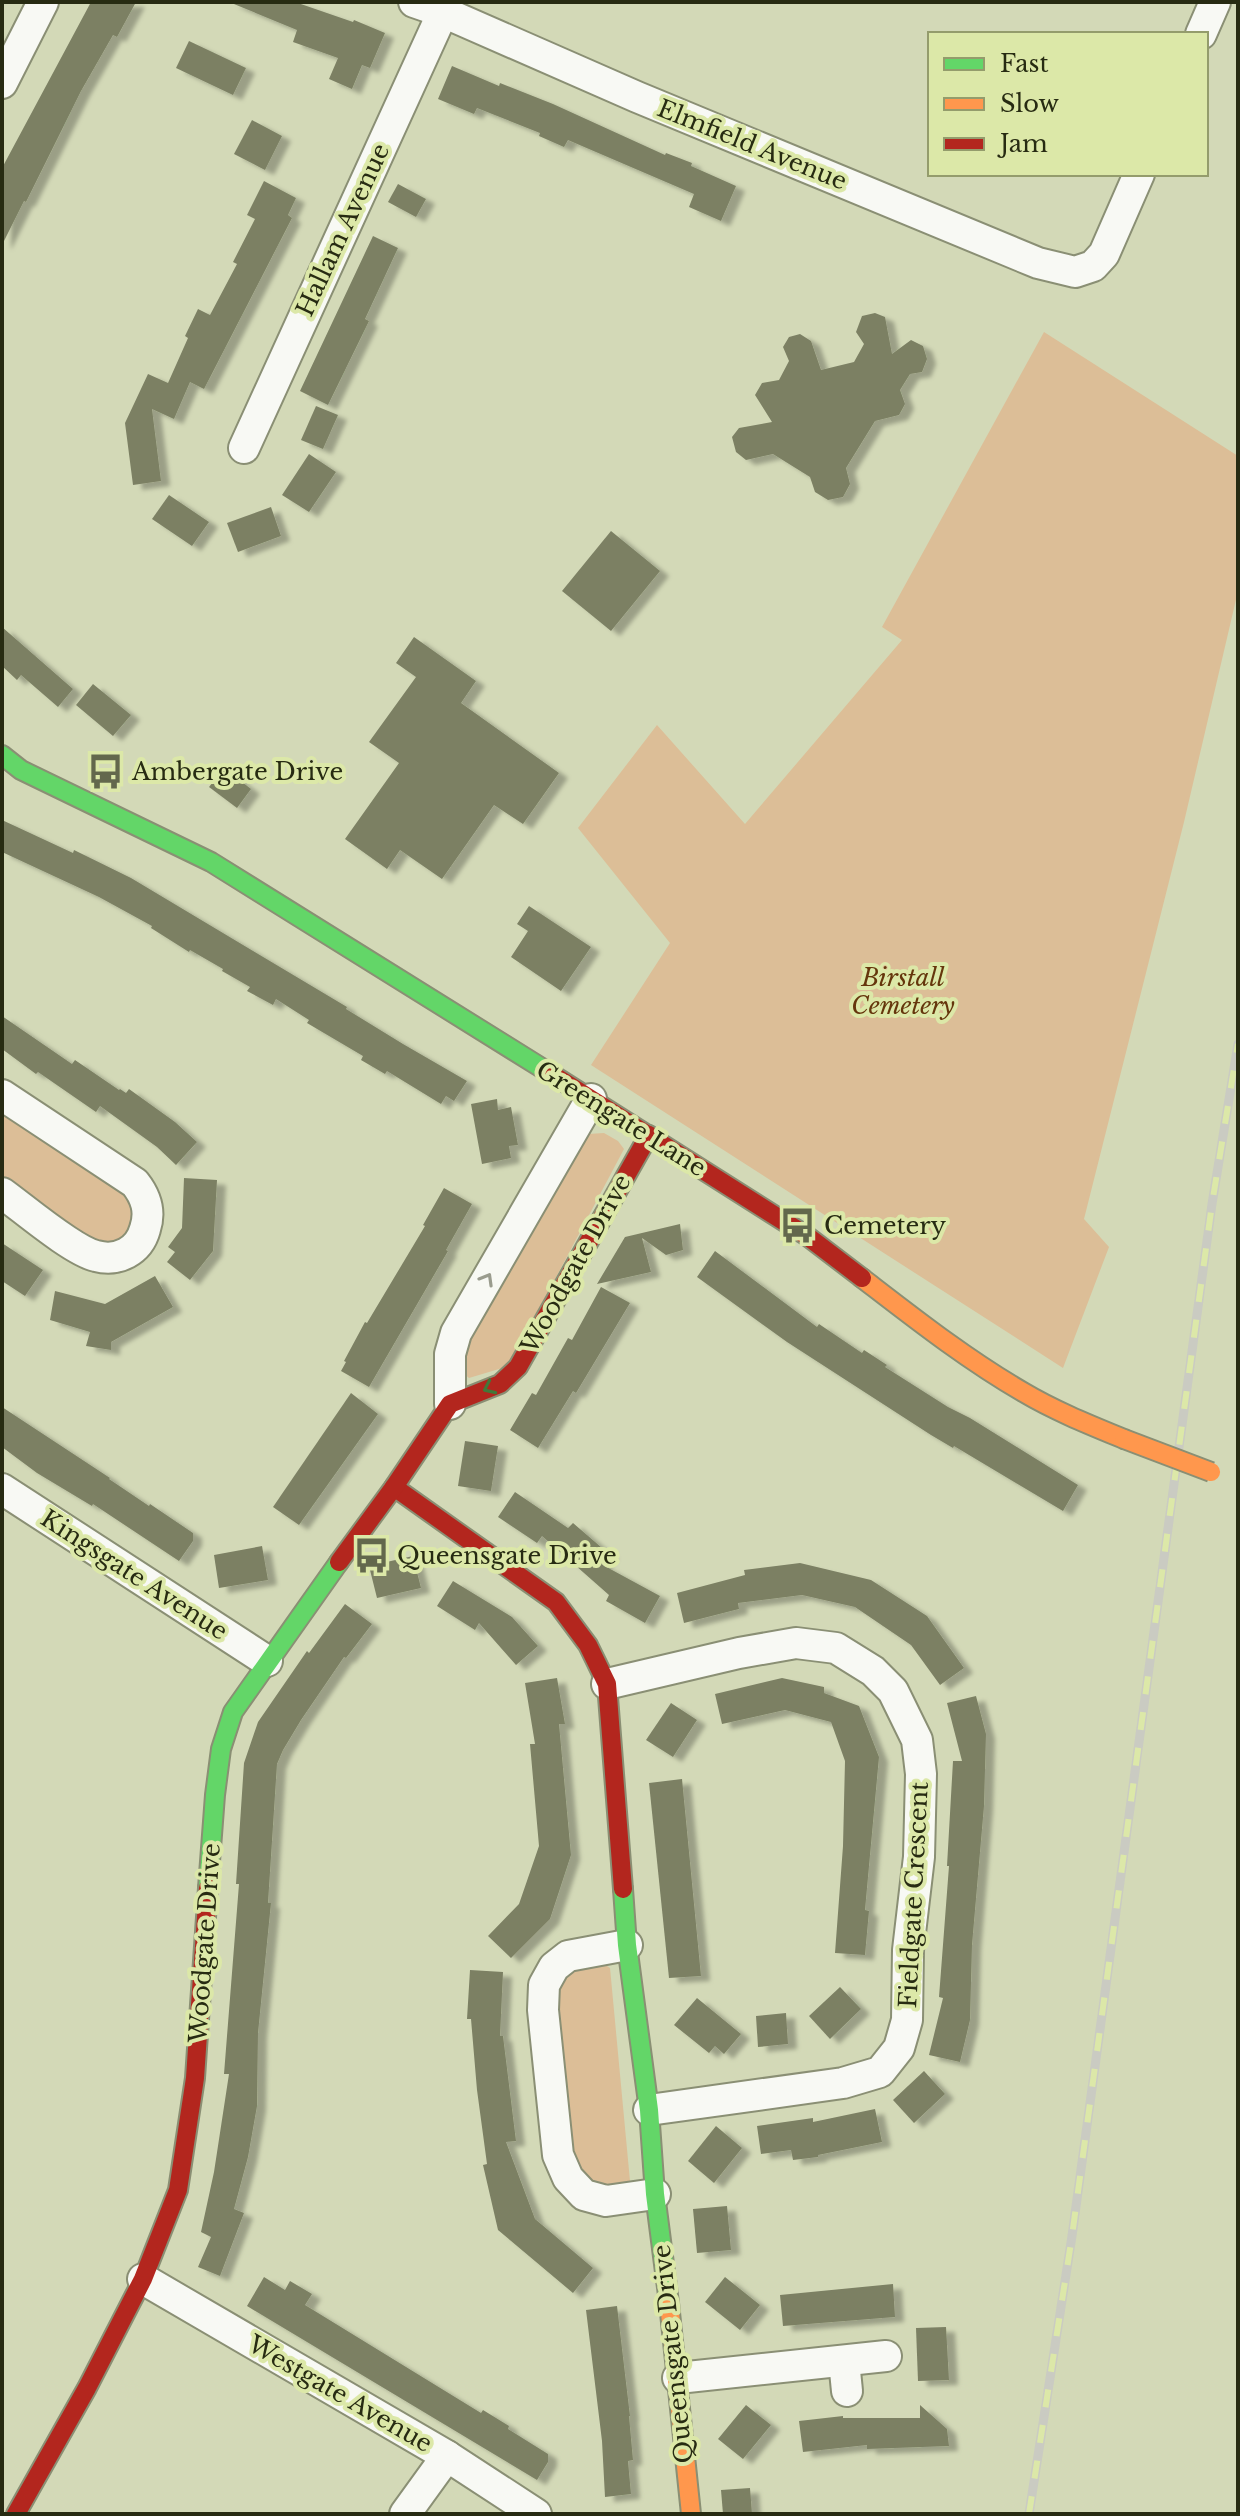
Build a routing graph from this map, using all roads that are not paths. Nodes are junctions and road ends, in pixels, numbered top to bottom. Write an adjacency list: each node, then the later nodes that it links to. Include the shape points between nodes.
1 (43, 2): 6 (street)
2 (414, 2): 4 (street, Elmfield Avenue)
3 (1215, 2): 5 (street)
4 (443, 12): 7 (street, Elmfield Avenue, via 1038,263 1075,272 1093,266 1104,254); 8 (street, Hallam Avenue)
5 (1202, 32)
6 (2, 83)
7 (1138, 176)
8 (244, 448)
9 (2, 755): 11 (street, Greengate Lane, via 21,770 211,862)
10 (2, 1095): 13 (street, via 135,1183 146,1200 147,1223 126,1254 96,1256)
11 (591, 1099): 12 (street, Greengate Lane); 14 (street, one-way to 11, via 450,1354 456,1333)
12 (649, 1135): 14 (street, Woodgate Drive, one-way to 14, via 518,1367 500,1384); 15 (street, Greengate Lane, bridge, via 807,1236 947,1344 1024,1393 1077,1420)
13 (2, 1193)
14 (450, 1404): 16 (street, Woodgate Drive)
15 (1218, 1472)
16 (394, 1487): 18 (street, Woodgate Drive); 19 (street, Queensgate Drive, via 556,1602 588,1645)
17 (2, 1489): 18 (street, Kingsgate Avenue)
18 (267, 1661): 23 (street, Woodgate Drive, via 233,1712 221,1749 195,2078 183,2162 178,2190)
19 (607, 1684): 20 (street, Queensgate Drive); 21 (street, Fieldgate Crescent, via 796,1643 836,1648 893,1691 917,1740 921,1774 907,2020 899,2048 880,2072 843,2083)
20 (627, 1945): 21 (street, Queensgate Drive); 22 (street, via 568,1956 544,1985 558,2155 568,2178 584,2195 606,2201)
21 (649, 2110): 22 (street, Queensgate Drive)
22 (655, 2194): 26 (street, Queensgate Drive)
23 (143, 2279): 28 (street, Westgate Avenue); 29 (street, Woodgate Drive)
24 (886, 2356): 25 (street)
25 (844, 2361): 26 (street); 27 (street)
26 (678, 2378): 32 (street, Queensgate Drive)
27 (847, 2391)
28 (447, 2456): 30 (street); 31 (street, Westgate Avenue)
29 (16, 2514)
30 (405, 2514)
31 (536, 2514)
32 (691, 2514)

